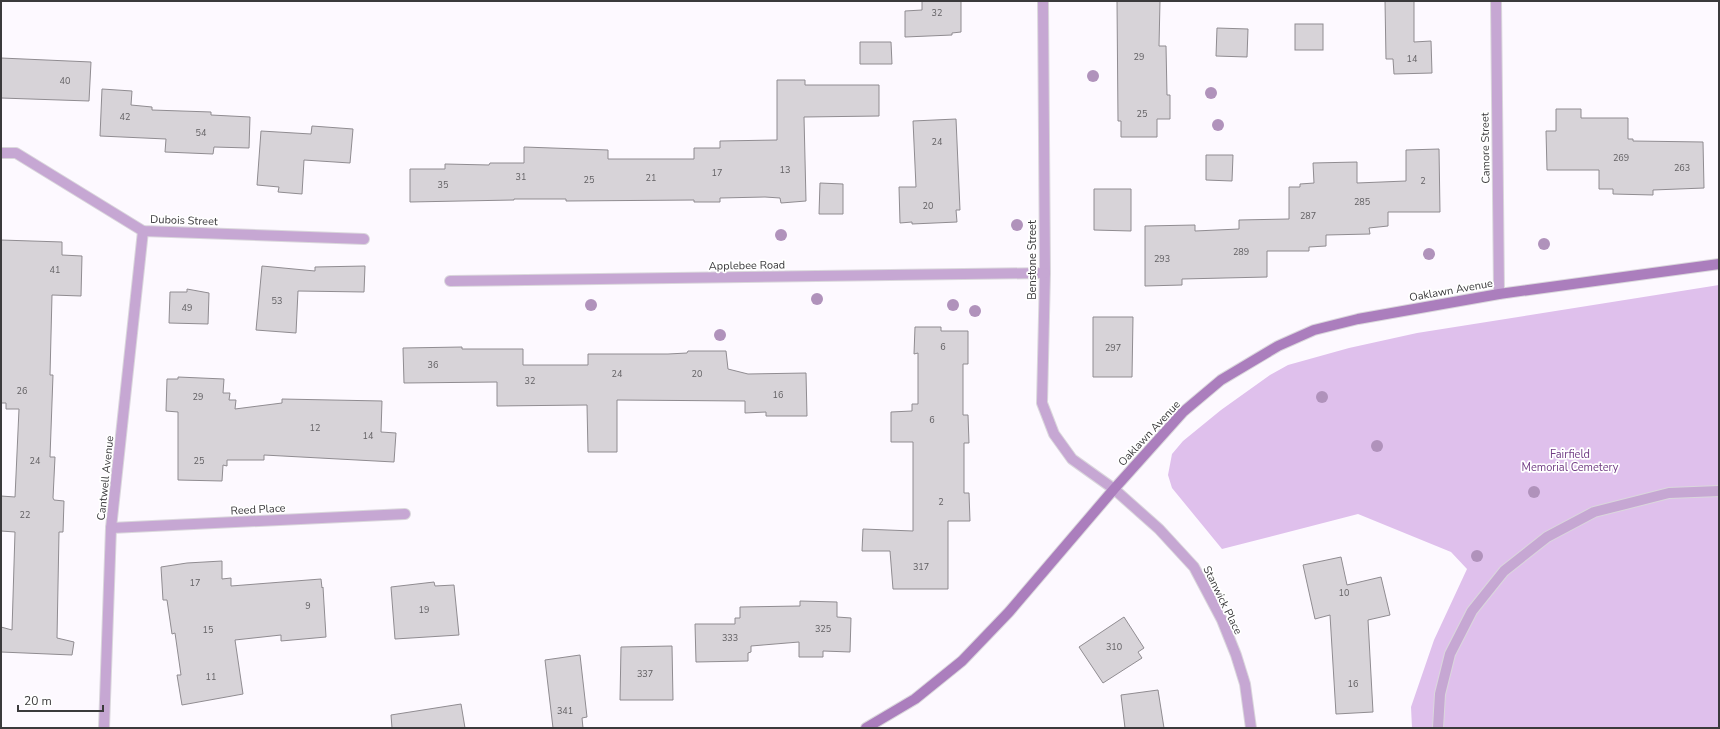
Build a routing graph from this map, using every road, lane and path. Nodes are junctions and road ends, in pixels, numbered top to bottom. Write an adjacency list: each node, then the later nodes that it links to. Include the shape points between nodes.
1 (1043, 1): 7 (street, Benstone Street)
2 (1496, 1): 9 (street, Camore Street)
3 (1, 153): 4 (street, Dubois Street, via 16,153)
4 (143, 230): 5 (street, Dubois Street); 13 (street, Cantwell Avenue)
5 (364, 239)
6 (1719, 264): 9 (street, Oaklawn Avenue)
7 (1045, 273): 8 (street, Applebee Road); 10 (street, Benstone Street, via 1042,403 1054,434 1072,459)
8 (450, 281)
9 (1499, 294): 10 (street, Oaklawn Avenue, via 1358,319 1314,330 1278,346 1221,380 1183,412)
10 (1114, 489): 15 (street, Oaklawn Avenue, via 983,641 940,680 896,712); 16 (street, Stanwick Place, via 1159,529 1194,567 1222,620 1236,655 1245,684)
11 (1719, 491): 17 (street, via 1669,494 1594,512 1547,537 1504,571 1472,611 1450,654 1440,694)
12 (405, 514): 13 (street, Reed Place)
13 (112, 528): 14 (street, Cantwell Avenue)
14 (104, 728)
15 (866, 728)
16 (1251, 728)
17 (1438, 728)

